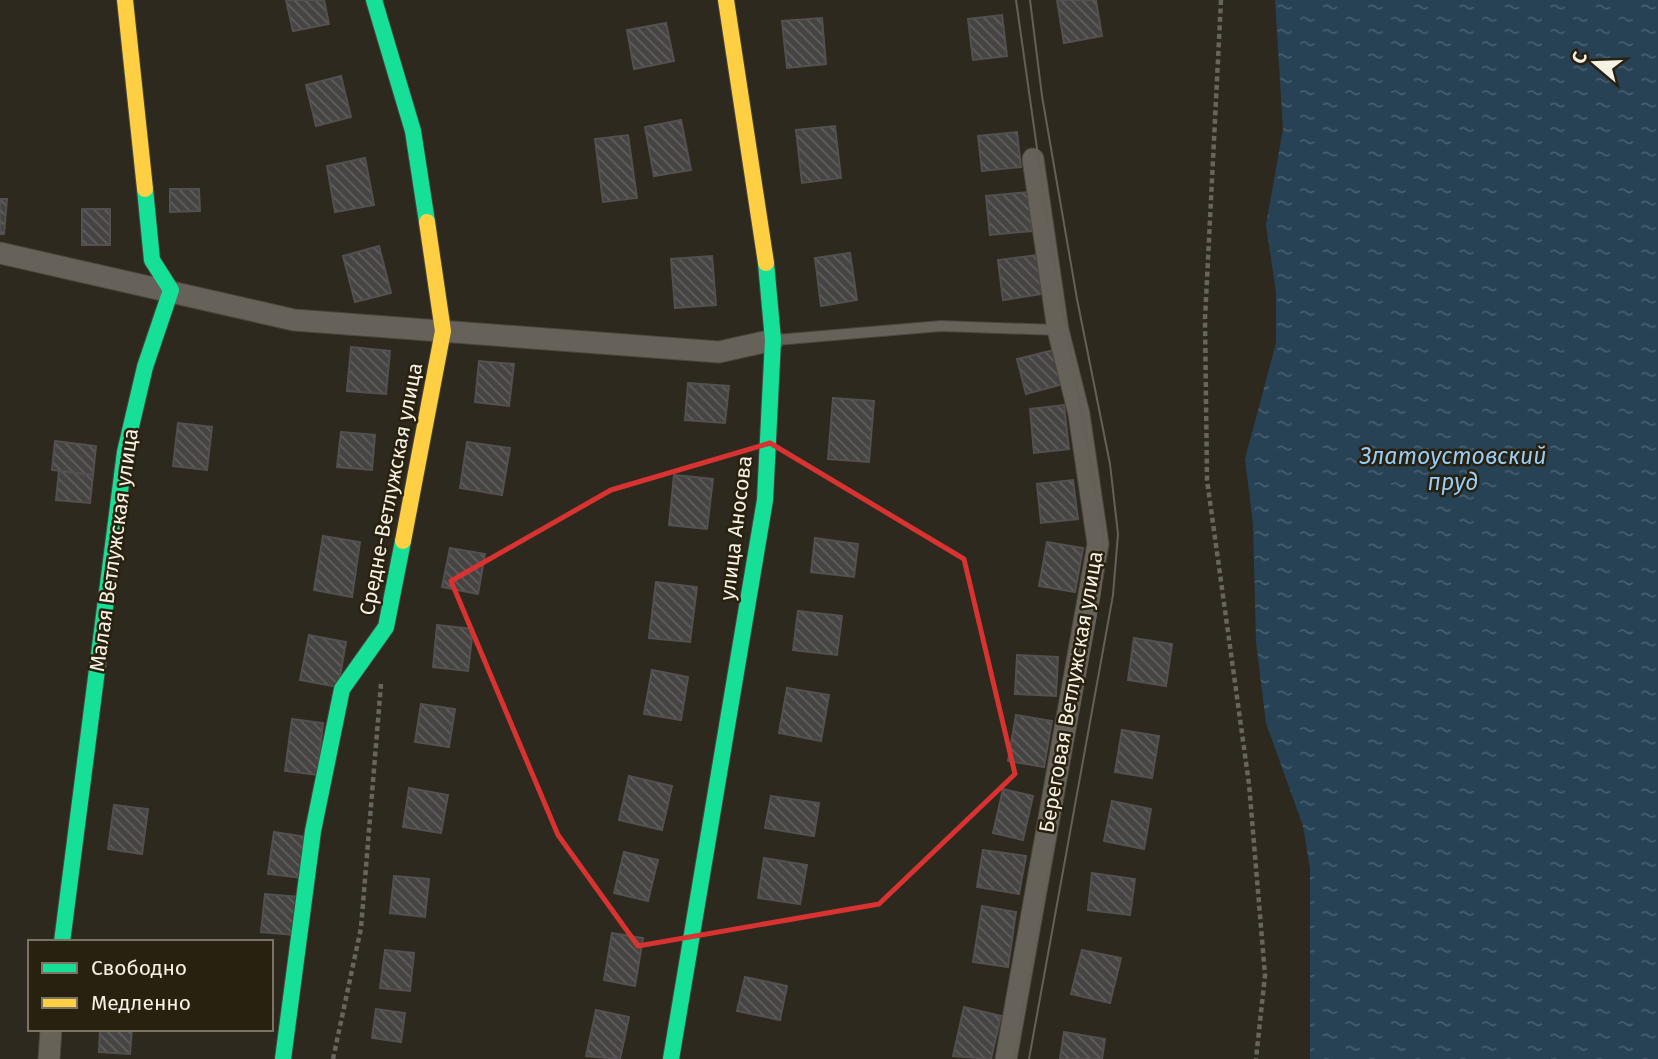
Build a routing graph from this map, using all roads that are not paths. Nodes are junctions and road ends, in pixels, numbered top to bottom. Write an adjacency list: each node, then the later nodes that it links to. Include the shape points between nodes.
1 (125, 0): 6 (street, via 152,260)
2 (374, 0): 8 (street, Средне-Ветлужская улица, via 413,131)
3 (726, 0): 9 (street, улица Аносова, via 763,231)
4 (1033, 159): 7 (street, Береговая Ветлужская улица)
5 (0, 253): 6 (street)
6 (171, 290): 8 (street, via 294,320); 10 (street, Малая Ветлужская улица, via 145,367 125,452)
7 (1058, 330): 9 (lane, via 941,326); 15 (street, Береговая Ветлужская улица, via 1079,414 1098,544)
8 (443, 331): 9 (street, via 719,352); 13 (street, Средне-Ветлужская улица, via 386,627 342,689 313,831)
9 (773, 340): 14 (street, улица Аносова, via 765,500)
10 (62, 940)
11 (51, 1031): 12 (street)
12 (49, 1059)
13 (283, 1059)
14 (671, 1059)
15 (1006, 1059)

